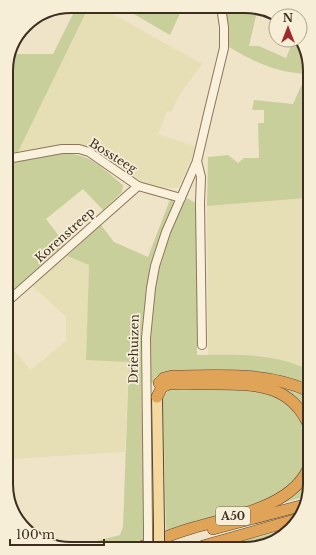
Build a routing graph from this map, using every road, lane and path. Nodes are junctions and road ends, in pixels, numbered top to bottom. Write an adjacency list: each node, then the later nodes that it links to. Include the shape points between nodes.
1 (222, 13): 3 (street, Driehuizen, via 224,48)
2 (13, 158): 4 (street, Bossteeg, via 70,148 79,149 89,152)
3 (197, 161): 5 (street, Driehuizen); 7 (street, Driehuizen, via 201,177)
4 (138, 186): 5 (street, Bossteeg); 6 (street, Korenstreep)
5 (181, 198): 14 (street, Driehuizen, bridge, via 155,266 148,307)
6 (13, 297)
7 (202, 344)
8 (303, 389): 9 (highway, via 280,380 254,376 172,376 159,382)
9 (157, 397): 10 (highway, via 162,387 172,384 260,386 278,392 294,402); 16 (main road, bridge)
10 (303, 414)
11 (303, 476): 15 (highway, A50, via 290,492 276,501)
12 (299, 506): 17 (highway, A50)
13 (289, 522): 18 (highway, A50)
14 (148, 542)
15 (154, 542)
16 (159, 542)
17 (160, 542)
18 (217, 542)

